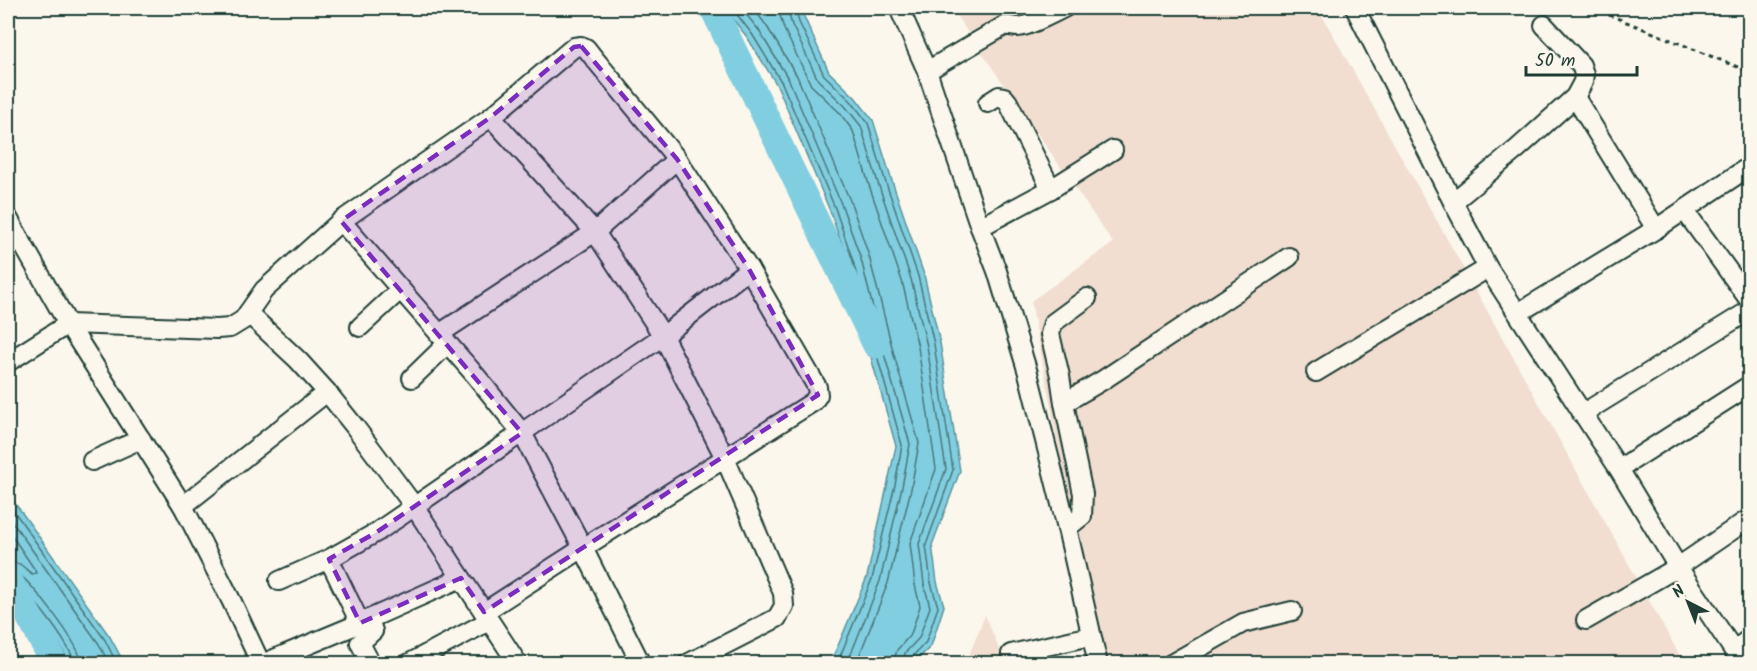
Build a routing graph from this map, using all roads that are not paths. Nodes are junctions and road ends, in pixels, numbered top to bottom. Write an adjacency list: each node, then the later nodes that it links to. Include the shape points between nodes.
1 (899, 8): 5 (street)
2 (1355, 8): 13 (street)
3 (1059, 9): 5 (street, via 1024,26 1004,26)
4 (1544, 24): 6 (street, via 1581,65 1583,82)
5 (927, 71): 17 (street)
6 (1575, 97): 13 (street); 18 (street)
7 (988, 103): 12 (street, via 999,96 1008,102)
8 (491, 117): 10 (street, via 574,47 581,46); 16 (street); 19 (street)
9 (1113, 150): 12 (street)
10 (677, 159): 19 (street); 22 (street)
11 (1749, 166): 14 (street)
12 (1051, 189): 17 (street)
13 (1453, 202): 21 (street)
14 (1685, 211): 18 (street); 25 (street)
15 (8, 218): 29 (street)
16 (341, 220): 23 (street); 27 (street, via 264,290)
17 (980, 227): 43 (street, via 1010,310)
18 (1656, 229): 28 (street)
19 (595, 232): 31 (street); 32 (street)
20 (1289, 257): 38 (street)
21 (1488, 268): 28 (street); 34 (street)
22 (749, 269): 31 (street); 44 (street, via 818,395)
23 (400, 290): 30 (street); 32 (street)
24 (1088, 298): 38 (street, via 1051,327)
25 (1749, 302)
26 (1749, 310): 39 (street)
27 (248, 313): 29 (street, via 230,328 218,329); 37 (street)
28 (1518, 313): 39 (street)
29 (68, 324): 33 (street); 42 (street)
30 (360, 327)
31 (663, 336): 40 (street); 44 (street)
32 (443, 339): 35 (street); 40 (street)
33 (8, 362)
34 (1316, 372)
35 (412, 378)
36 (1749, 385): 46 (street)
37 (327, 392): 47 (street); 48 (street)
38 (1064, 403): 41 (street)
39 (1582, 414): 46 (street)
40 (522, 433): 48 (street); 51 (street)
41 (1070, 435): 43 (street); 50 (street, via 1083,508 1082,516)
42 (141, 439): 45 (street); 47 (street)
43 (1045, 440): 50 (street)
44 (725, 458): 51 (street); 69 (street, via 783,593 784,606 777,618)
45 (92, 461)
46 (1619, 469): 53 (street)
47 (183, 506): 64 (street)
48 (414, 506): 52 (street); 54 (street)
49 (1749, 518): 53 (street)
50 (1067, 528): 60 (street)
51 (583, 548): 57 (street); 68 (street)
52 (329, 559): 55 (street); 59 (street)
53 (1678, 567): 58 (street); 63 (street)
54 (461, 578): 57 (street); 59 (street)
55 (279, 581)
56 (1292, 612): 71 (street, via 1243,622)
57 (487, 616): 66 (street); 67 (street)
58 (1586, 620)
59 (364, 621): 64 (street); 65 (street, via 373,631 360,643)
60 (1091, 636): 62 (street); 70 (street)
61 (1749, 639): 63 (street)
62 (1011, 654)
63 (1738, 657)
64 (262, 663)
65 (371, 663)
66 (408, 663)
67 (518, 663)
68 (641, 663)
69 (687, 663)
70 (1098, 663)
71 (1171, 663)

